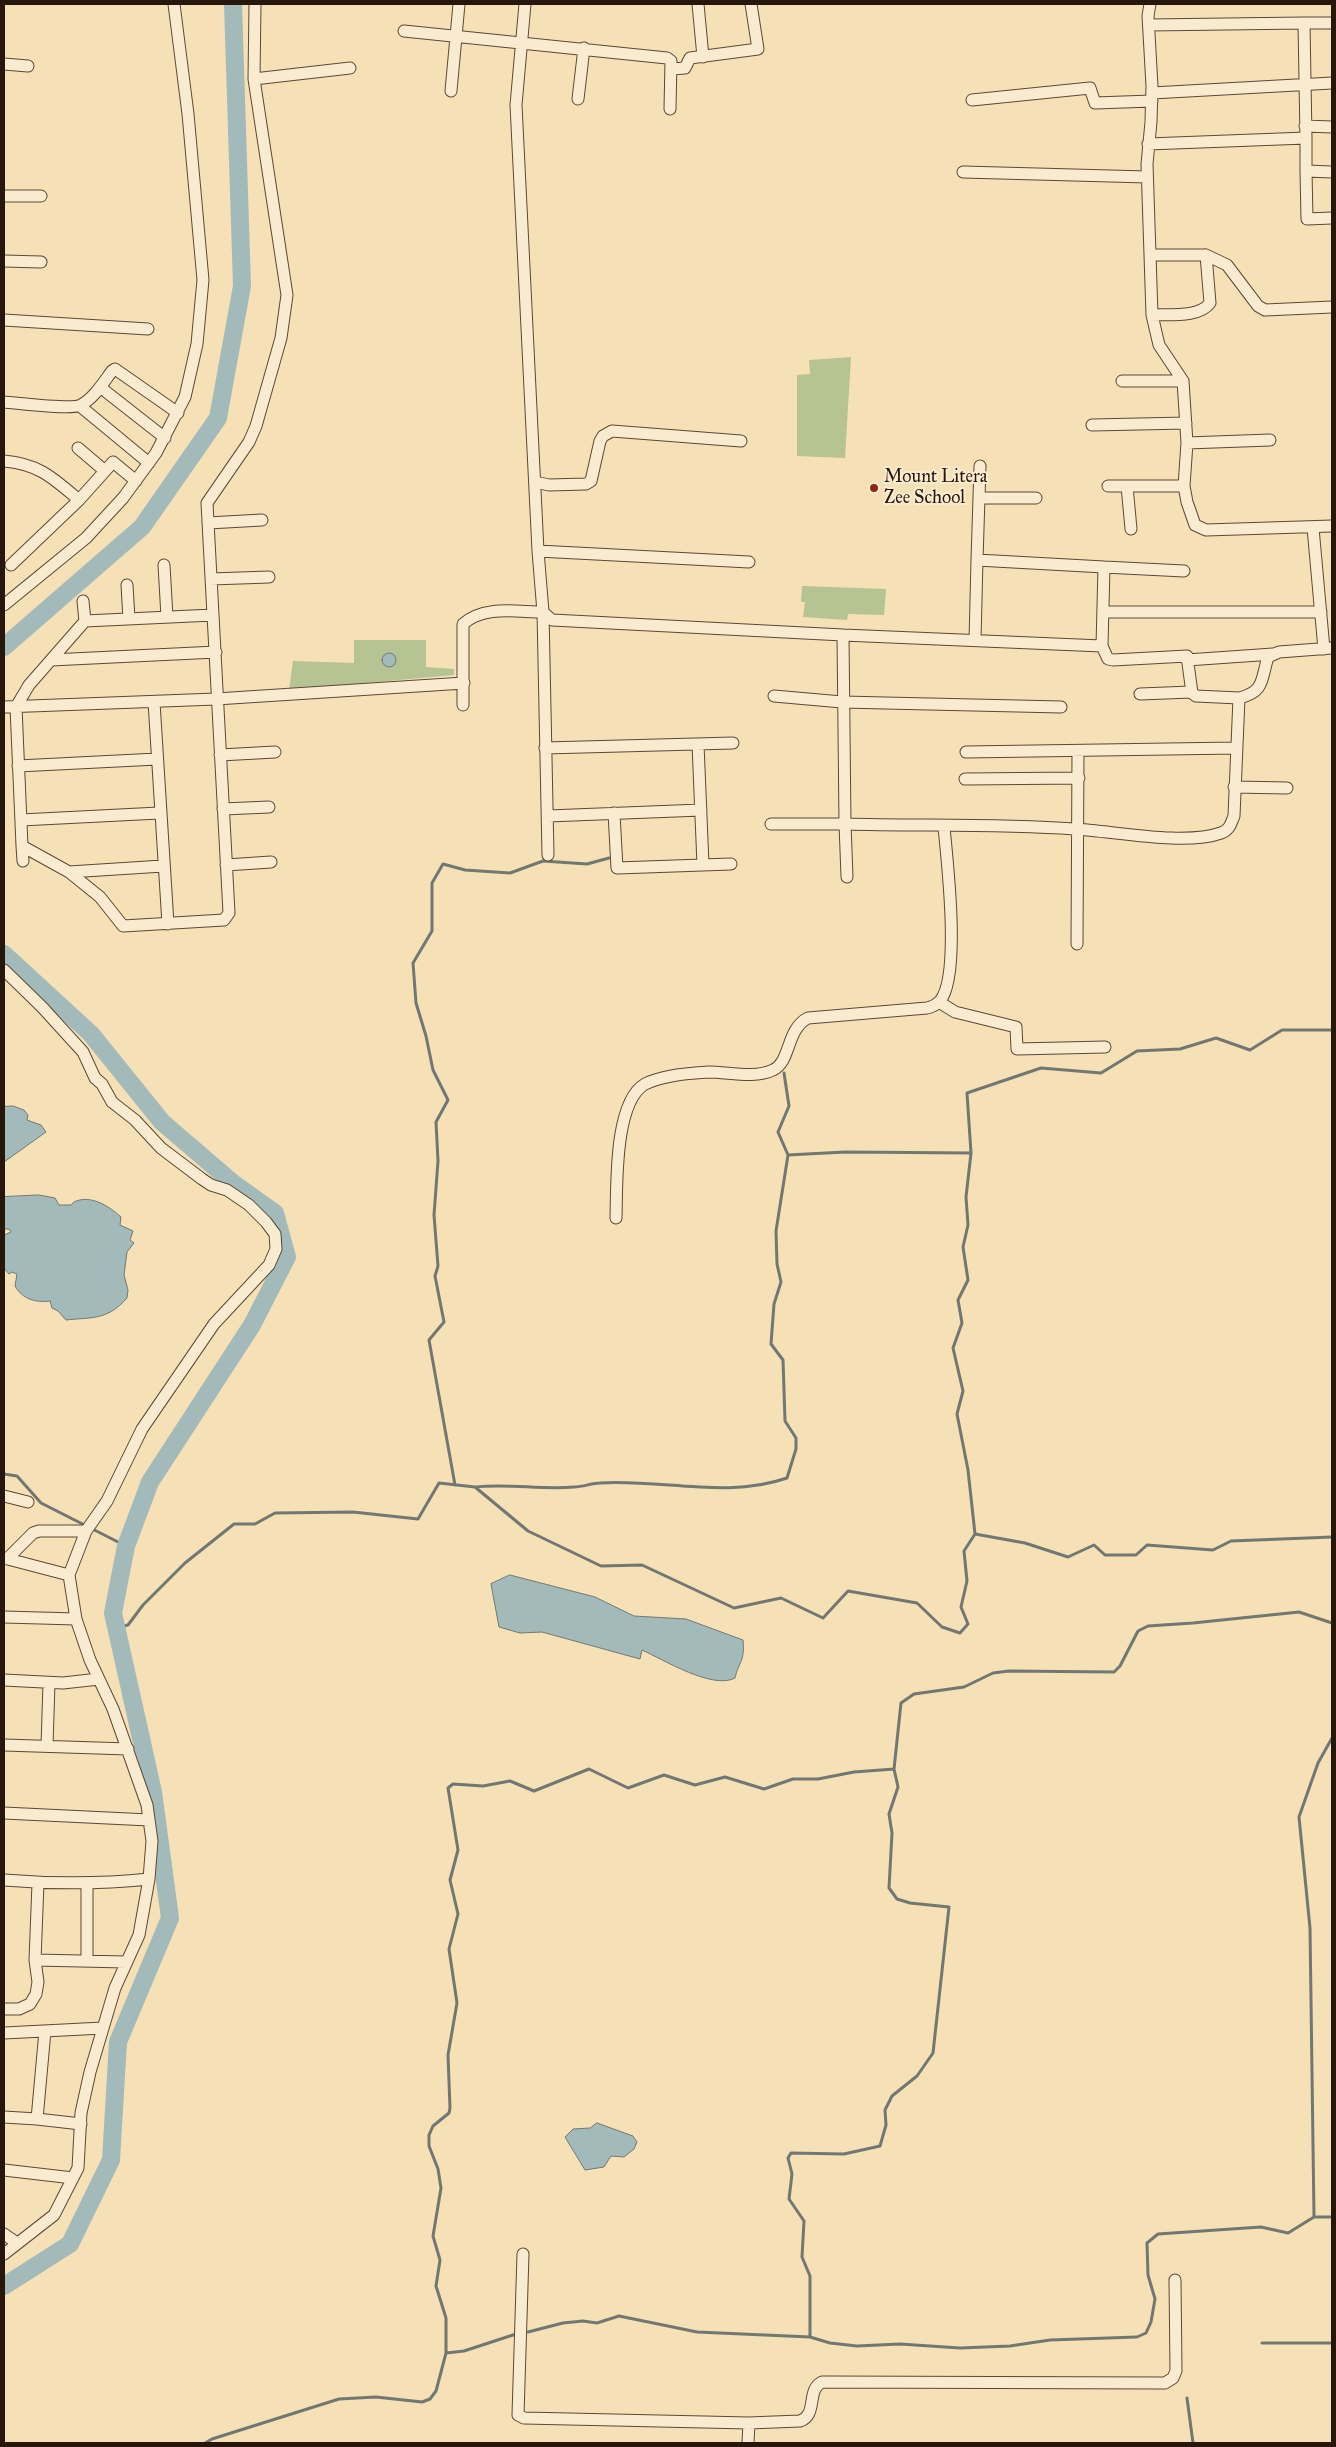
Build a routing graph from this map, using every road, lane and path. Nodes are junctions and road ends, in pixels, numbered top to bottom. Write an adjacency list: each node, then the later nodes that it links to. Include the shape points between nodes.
1 (174, 4): 52 (street, via 203,280 197,344 185,397)
2 (255, 4): 20 (street)
3 (459, 4): 12 (street)
4 (526, 4): 13 (street)
5 (698, 4): 15 (street)
6 (751, 4): 15 (street, via 758,49)
7 (1150, 4): 10 (street)
8 (1304, 23): 9 (street); 10 (street); 21 (street)
9 (1332, 23)
10 (1149, 25): 24 (street)
11 (404, 30): 12 (street)
12 (456, 36): 13 (street); 23 (street)
13 (520, 41): 14 (street); 65 (street, via 516,105)
14 (584, 48): 19 (street, via 667,58); 25 (street)
15 (703, 57): 19 (street, via 690,58 685,68)
16 (4, 64): 17 (street)
17 (28, 66)
18 (350, 68): 20 (street)
19 (672, 69): 27 (street)
20 (254, 79): 73 (street, via 286,288 286,311 256,426 249,442 207,503)
21 (1305, 83): 22 (street); 24 (street); 28 (street)
22 (1332, 83)
23 (451, 91)
24 (1152, 97): 26 (street, via 1095,103 1090,88); 31 (street)
25 (578, 99)
26 (972, 100)
27 (670, 109)
28 (1305, 126): 29 (street); 30 (street)
29 (1332, 127)
30 (1306, 138): 31 (street); 32 (street)
31 (1148, 144): 35 (street)
32 (1306, 171): 34 (street); 38 (street, via 1307,219)
33 (963, 172): 35 (street)
34 (1332, 172)
35 (1147, 177): 39 (street)
36 (4, 196): 37 (street)
37 (41, 196)
38 (1332, 218)
39 (1150, 255): 40 (street); 44 (street)
40 (1206, 255): 43 (street, via 1228,266 1258,306 1266,310); 44 (street, via 1210,303 1205,309)
41 (4, 261): 42 (street)
42 (41, 262)
43 (1332, 307)
44 (1152, 315): 48 (street, via 1159,345)
45 (4, 320): 46 (street)
46 (148, 329)
47 (1122, 381): 48 (street)
48 (1183, 381): 53 (street)
49 (100, 387): 51 (street); 52 (street, via 112,371 117,370); 55 (street)
50 (4, 402): 51 (street, via 71,409)
51 (80, 406): 61 (street)
52 (178, 413): 55 (street)
53 (1186, 422): 54 (street); 58 (street)
54 (1092, 425)
55 (165, 438): 61 (street)
56 (1270, 440): 58 (street)
57 (741, 441): 65 (street, via 612,431 600,441 591,481 586,484)
58 (1187, 443): 68 (street)
59 (78, 448): 63 (street)
60 (4, 461): 71 (street, via 36,467)
61 (149, 463): 64 (street)
62 (980, 466): 69 (street)
63 (105, 471): 64 (street, via 113,462); 71 (street)
64 (136, 481): 88 (street, via 86,538)
65 (535, 482): 77 (street)
66 (1108, 486): 67 (street)
67 (1127, 486): 68 (street); 76 (street)
68 (1184, 486): 75 (street, via 1190,518 1200,529)
69 (979, 498): 70 (street); 78 (street)
70 (1036, 498)
71 (79, 500): 80 (street)
72 (262, 520): 73 (street)
73 (208, 523): 85 (street)
74 (1332, 526): 75 (street)
75 (1313, 528): 91 (street)
76 (1131, 529)
77 (538, 552): 79 (street); 89 (street)
78 (977, 560): 82 (street); 97 (street)
79 (749, 562)
80 (11, 565)
81 (164, 565): 93 (street)
82 (1104, 567): 83 (street); 90 (street)
83 (1184, 571)
84 (269, 577): 85 (street)
85 (211, 579): 92 (street)
86 (127, 585): 94 (street)
87 (83, 601): 95 (street)
88 (4, 605)
89 (544, 612): 96 (street, via 552,620 565,622); 104 (street, via 489,611 472,616 463,624); 118 (street)
90 (1103, 612): 91 (street); 98 (street)
91 (1321, 612): 99 (street)
92 (213, 615): 93 (street); 100 (street)
93 (167, 617): 94 (street)
94 (129, 619): 95 (street)
95 (85, 621): 102 (street)
96 (842, 635): 97 (street); 111 (street)
97 (975, 640): 98 (street)
98 (1102, 646): 103 (street, via 1112,660 1187,656)
99 (1328, 648): 101 (street)
100 (216, 652): 102 (street); 109 (street)
101 (1273, 654): 103 (street); 108 (street, via 1268,657 1262,684 1252,695)
102 (51, 660): 114 (street, via 29,685)
103 (1187, 660): 105 (street)
104 (464, 683): 109 (street); 112 (street)
105 (1191, 692): 106 (street); 108 (street, via 1196,696)
106 (1140, 694)
107 (774, 696): 111 (street)
108 (1239, 698): 119 (street)
109 (216, 699): 110 (street); 123 (street)
110 (154, 702): 114 (street); 124 (street)
111 (842, 702): 115 (street); 138 (street)
112 (463, 705)
113 (4, 707): 114 (street)
114 (16, 707): 125 (street)
115 (1061, 707)
116 (733, 743): 117 (street)
117 (698, 744): 118 (street); 132 (street)
118 (545, 748): 135 (street)
119 (1236, 748): 120 (street); 128 (street)
120 (1078, 750): 122 (street); 126 (street)
121 (275, 752): 123 (street)
122 (966, 752)
123 (220, 755): 131 (street)
124 (157, 759): 125 (street); 133 (street)
125 (18, 766): 136 (street)
126 (1079, 778): 127 (street); 140 (street)
127 (965, 779)
128 (1234, 787): 129 (street); 140 (street, via 1234,816 1229,829 1222,833 1169,837)
129 (1287, 788)
130 (268, 807): 131 (street)
131 (223, 809): 146 (street)
132 (701, 810): 134 (street); 147 (street)
133 (159, 812): 136 (street); 148 (street)
134 (614, 814): 135 (street); 147 (street, via 617,868)
135 (548, 816): 142 (street)
136 (21, 820): 141 (street)
137 (771, 824): 138 (street)
138 (845, 824): 139 (street); 150 (street)
139 (944, 826): 140 (street); 154 (street, via 951,957)
140 (1076, 829): 152 (street)
141 (22, 846): 143 (street); 149 (street)
142 (548, 856)
143 (23, 861)
144 (271, 862): 146 (street)
145 (731, 864): 147 (street)
146 (226, 865): 151 (street, via 227,918)
147 (702, 865)
148 (163, 866): 149 (street); 151 (street)
149 (70, 872): 151 (street, via 100,897 121,925)
150 (847, 877)
151 (168, 924)
152 (1077, 944)
153 (4, 970): 159 (street, via 83,1052 95,1078 112,1102 135,1120 161,1148 211,1185 227,1190 248,1205 274,1234 276,1249 269,1265 214,1324 165,1394 142,1430 107,1501)
154 (939, 1002): 155 (street, via 955,1012 1016,1026 1017,1049); 156 (street, via 927,1008 808,1018 795,1029 780,1066 772,1071 757,1074 708,1072 666,1077 645,1084 634,1093 625,1118 618,1160)
155 (1105, 1046)
156 (616, 1218)
157 (4, 1496): 158 (street)
158 (28, 1502)
159 (88, 1528): 160 (street, via 33,1533); 161 (street)
160 (6, 1559): 161 (street)
161 (69, 1575): 163 (street)
162 (4, 1617): 163 (street)
163 (76, 1620): 164 (street)
164 (99, 1679): 166 (street); 169 (street)
165 (4, 1680): 166 (street)
166 (49, 1683): 168 (street)
167 (4, 1745): 168 (street)
168 (47, 1746): 169 (street)
169 (128, 1749): 171 (street)
170 (4, 1813): 171 (street)
171 (149, 1820): 172 (street, via 152,1841)
172 (148, 1879): 175 (street); 178 (street, via 138,1935)
173 (4, 1880): 174 (street)
174 (38, 1883): 175 (street); 176 (street)
175 (87, 1883): 177 (street)
176 (35, 1960): 177 (street); 179 (street, via 38,1982 30,2004 19,2009)
177 (87, 1961): 178 (street)
178 (126, 1962): 180 (street)
179 (4, 2009)
180 (103, 2028): 181 (street); 185 (street, via 90,2072)
181 (45, 2031): 182 (street); 184 (street)
182 (4, 2033)
183 (4, 2116): 184 (street)
184 (36, 2119): 185 (street)
185 (81, 2124): 187 (street, via 78,2168)
186 (4, 2170): 187 (street)
187 (73, 2178): 189 (street, via 54,2215)
188 (4, 2234): 189 (street)
189 (18, 2243): 190 (street)
190 (4, 2254)
191 (523, 2254): 193 (street, via 520,2417)
192 (1175, 2280): 193 (street, via 1176,2371 1173,2378 1165,2383 822,2382 814,2389 805,2419)
193 (749, 2423): 194 (street)
194 (748, 2443)

